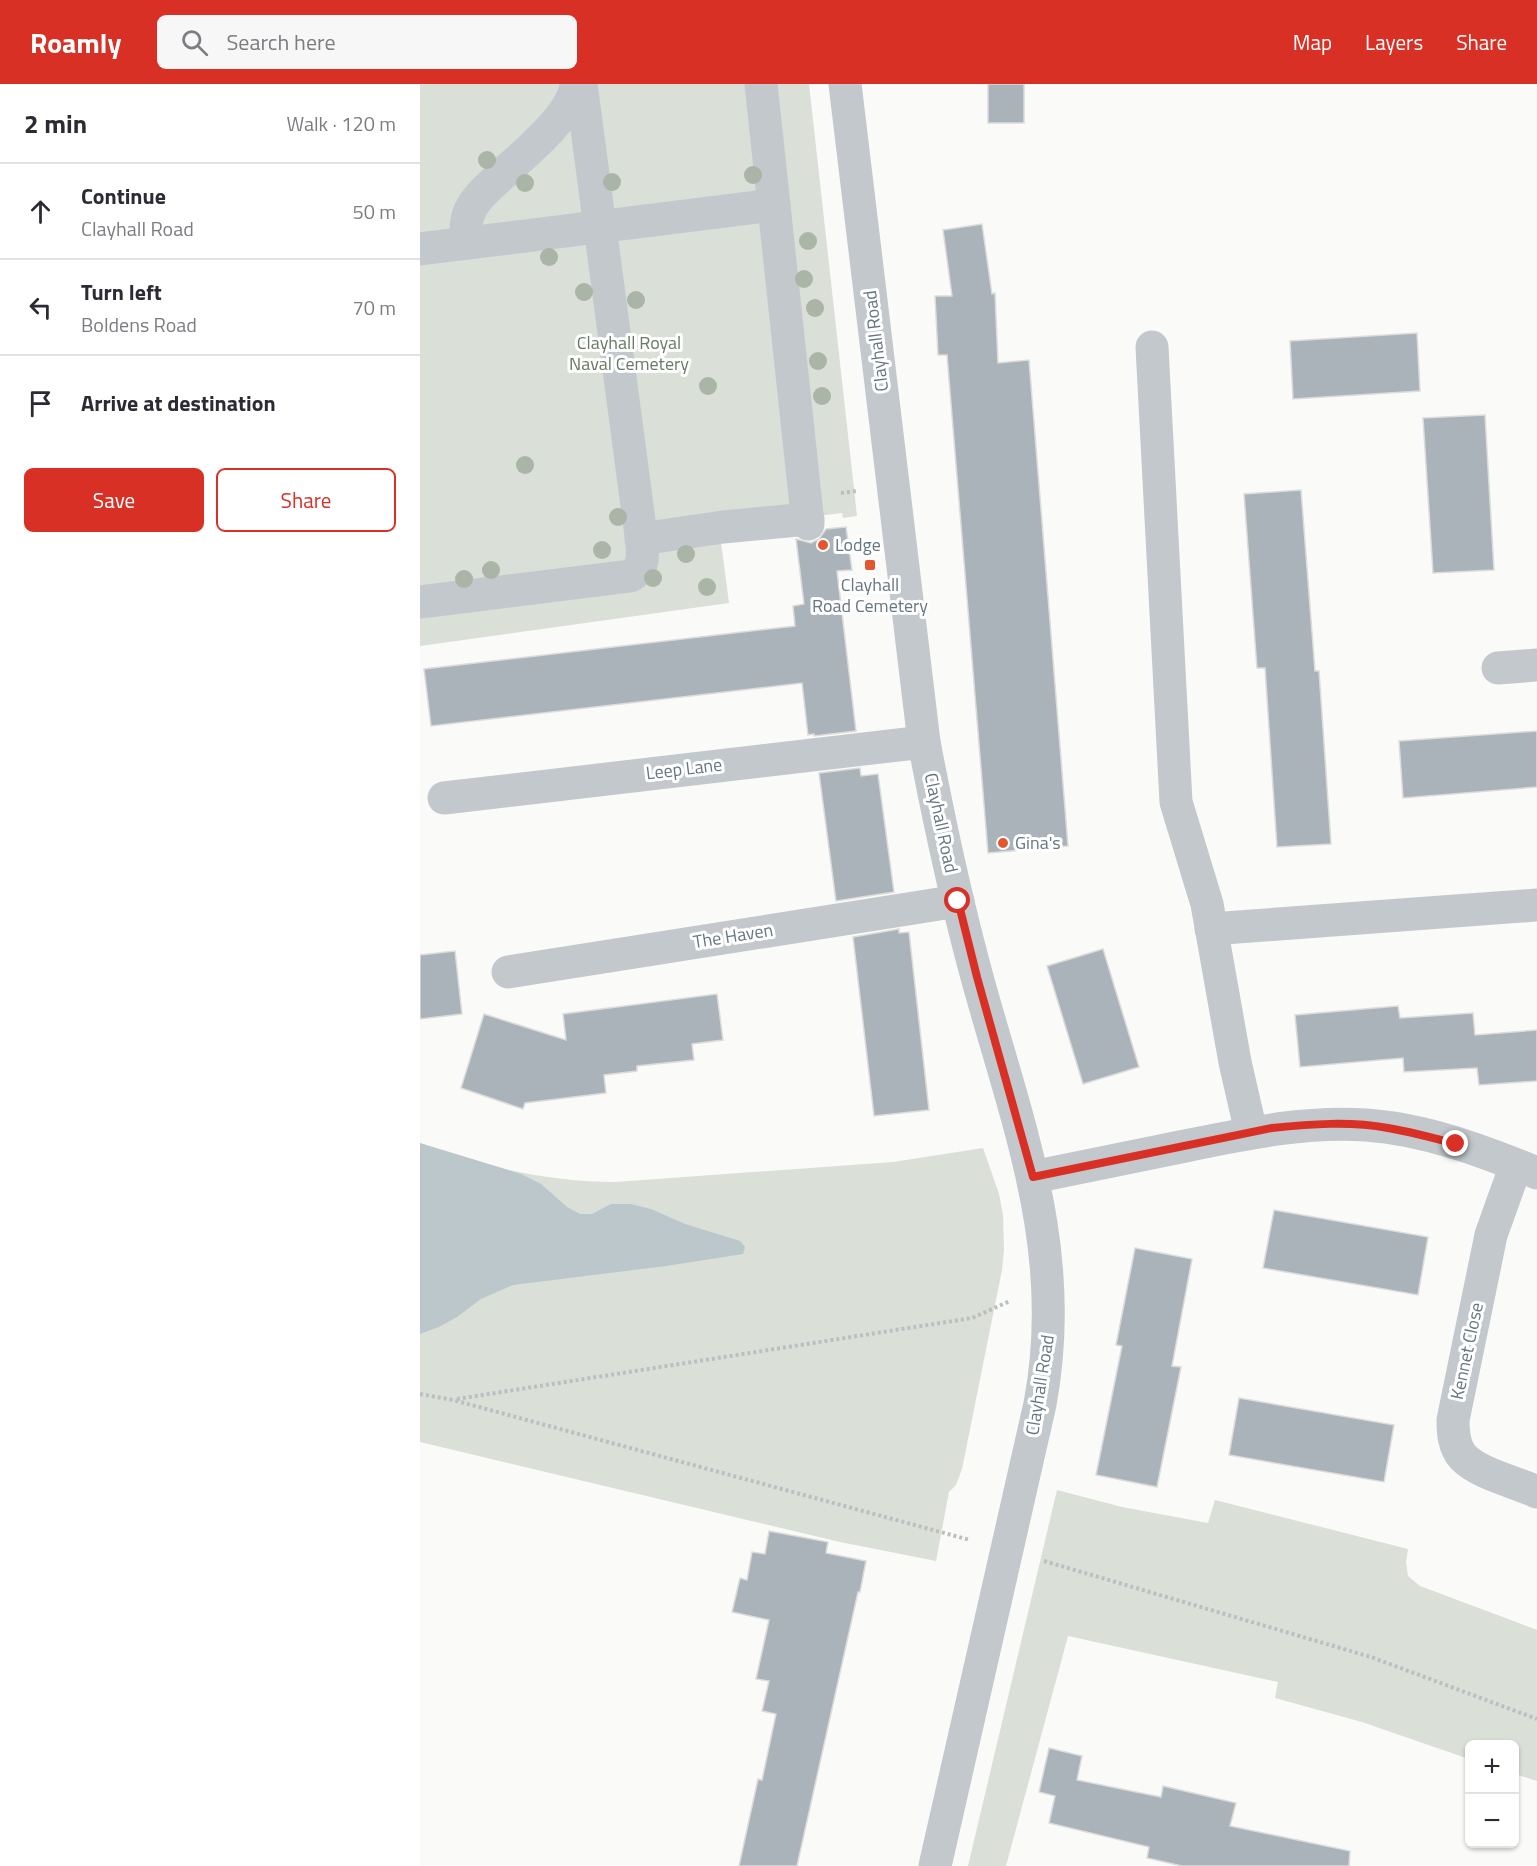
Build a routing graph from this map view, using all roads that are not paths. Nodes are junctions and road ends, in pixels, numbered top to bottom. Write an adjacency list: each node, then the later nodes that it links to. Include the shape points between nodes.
1 (576, 84): 7 (street, via 573,98 557,122 471,208 466,220)
2 (582, 84): 6 (street)
3 (761, 84): 5 (street)
4 (845, 84): 14 (street, Clayhall Road)
5 (774, 205): 6 (street); 10 (street, via 807,513)
6 (599, 227): 7 (street); 10 (street)
7 (467, 243): 8 (street)
8 (420, 249)
9 (1152, 347): 18 (street, via 1176,802 1201,881)
10 (641, 539): 11 (street, via 641,567 630,576)
11 (420, 602)
12 (1537, 665): 13 (street)
13 (1498, 668)
14 (924, 742): 15 (street, Leep Lane); 16 (street, Clayhall Road)
15 (444, 798)
16 (958, 901): 19 (street, The Haven); 22 (street, Clayhall Road)
17 (1537, 905): 18 (street)
18 (1211, 929): 20 (street)
19 (508, 972)
20 (1251, 1132): 21 (street, via 1328,1124 1387,1128 1456,1144); 22 (street)
21 (1527, 1169): 23 (street, Kennet Close, via 1491,1235 1453,1434 1462,1457 1472,1464)
22 (1033, 1177): 24 (street, Clayhall Road, via 1049,1283 1046,1376)
23 (1537, 1492)
24 (935, 1866)

